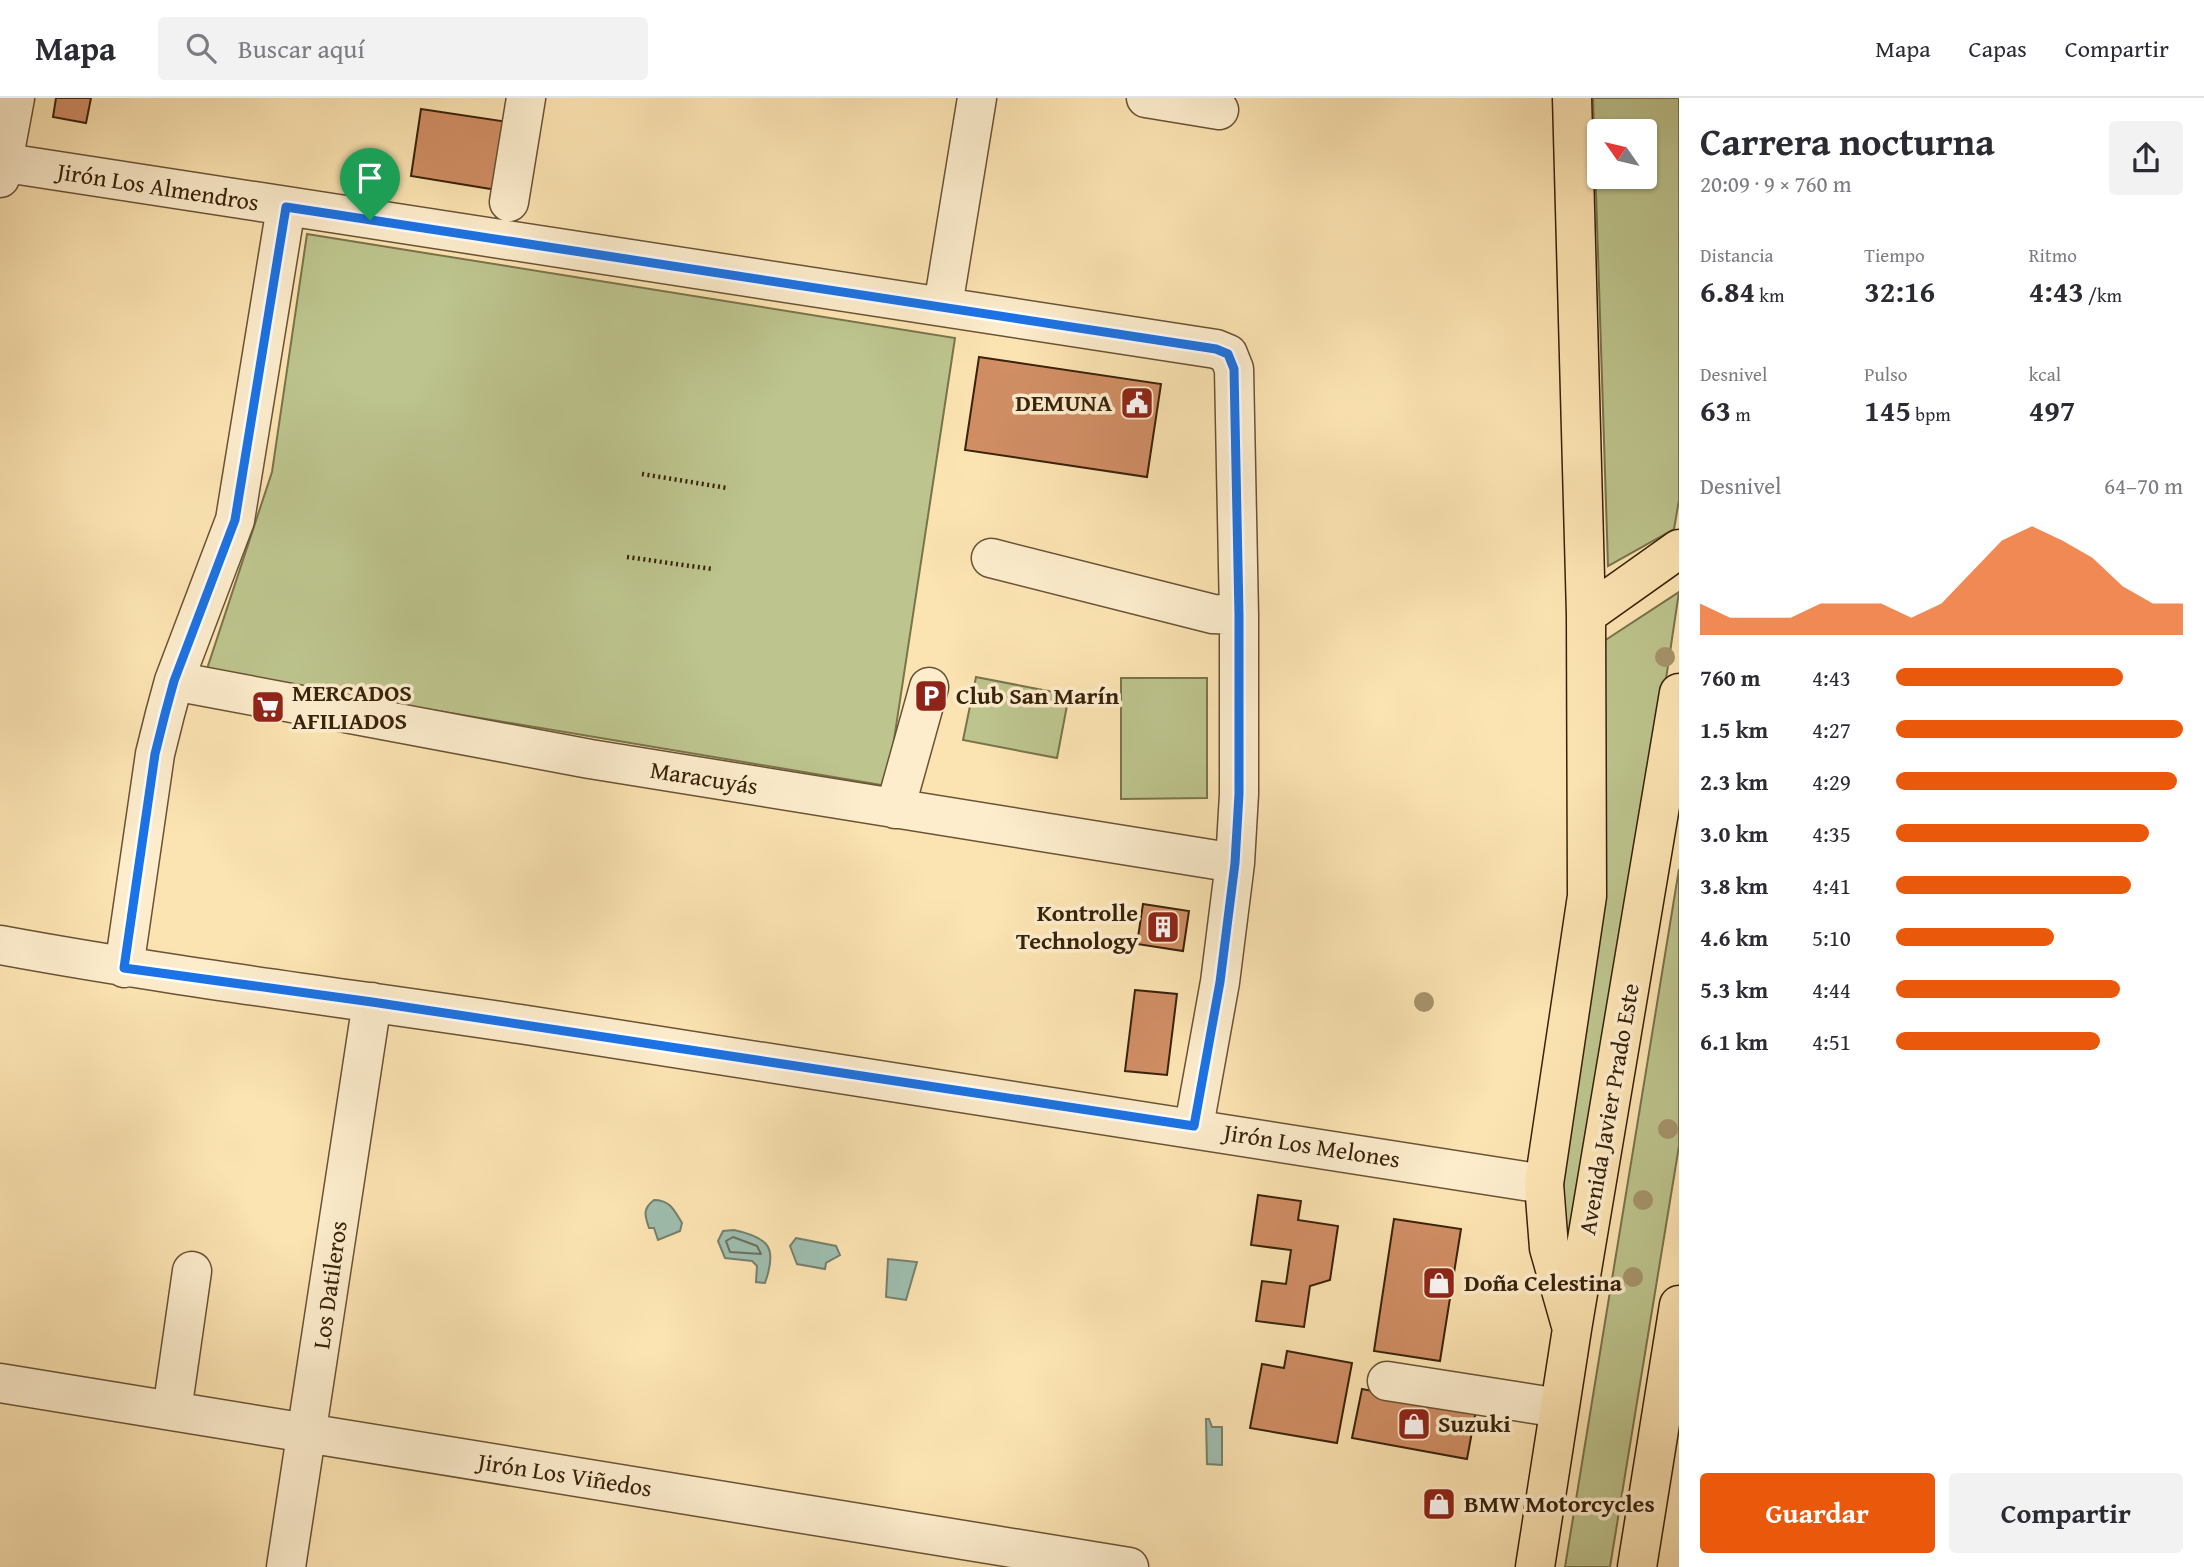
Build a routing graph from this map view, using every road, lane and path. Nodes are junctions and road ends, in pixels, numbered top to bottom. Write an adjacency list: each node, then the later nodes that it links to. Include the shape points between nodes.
1 (15, 98): 7 (street)
2 (526, 98): 8 (street)
3 (976, 98): 10 (street)
4 (1146, 98): 6 (street)
5 (1572, 98): 18 (main road)
6 (1219, 110)
7 (1, 167): 9 (street, Jirón Los Almendros)
8 (509, 202)
9 (286, 207): 10 (street, Jirón Los Almendros); 19 (street, via 235,520)
10 (943, 306): 17 (street, Jirón Los Almendros, via 1228,354 1234,369)
11 (642, 474): 12 (path)
12 (727, 488)
13 (1679, 549): 18 (main road)
14 (627, 557): 16 (path)
15 (991, 558): 17 (street, via 1213,614)
16 (712, 569)
17 (1239, 615): 23 (street)
18 (1586, 615): 28 (main road, via 1587,896)
19 (174, 681): 22 (street, Maracuyás, via 590,759); 25 (street, via 155,754)
20 (929, 687): 22 (street)
21 (1679, 693): 31 (main road, Avenida Javier Prado Este)
22 (895, 809): 23 (street, Maracuyás)
23 (1235, 863): 27 (street, via 1220,982)
24 (0, 945): 25 (street, Jirón Los Melones)
25 (124, 968): 26 (street, Jirón Los Melones)
26 (372, 1002): 27 (street, Jirón Los Melones); 37 (street, Los Datileros)
27 (1194, 1126): 28 (street, Jirón Los Melones)
28 (1545, 1184): 31 (main road, via 1549,1248)
29 (192, 1271): 36 (street)
30 (1679, 1305): 34 (main road)
31 (1572, 1329): 35 (main road, Avenida Javier Prado Este)
32 (1387, 1381): 35 (street)
33 (0, 1383): 36 (street, Jirón Los Viñedos)
34 (1674, 1405): 41 (main road)
35 (1559, 1408): 40 (main road, Avenida Javier Prado Este)
36 (172, 1411): 37 (street, Jirón Los Viñedos)
37 (308, 1433): 38 (street, Los Datileros); 39 (street, Jirón Los Viñedos)
38 (286, 1567)
39 (1129, 1567)
40 (1535, 1567)
41 (1637, 1567)

